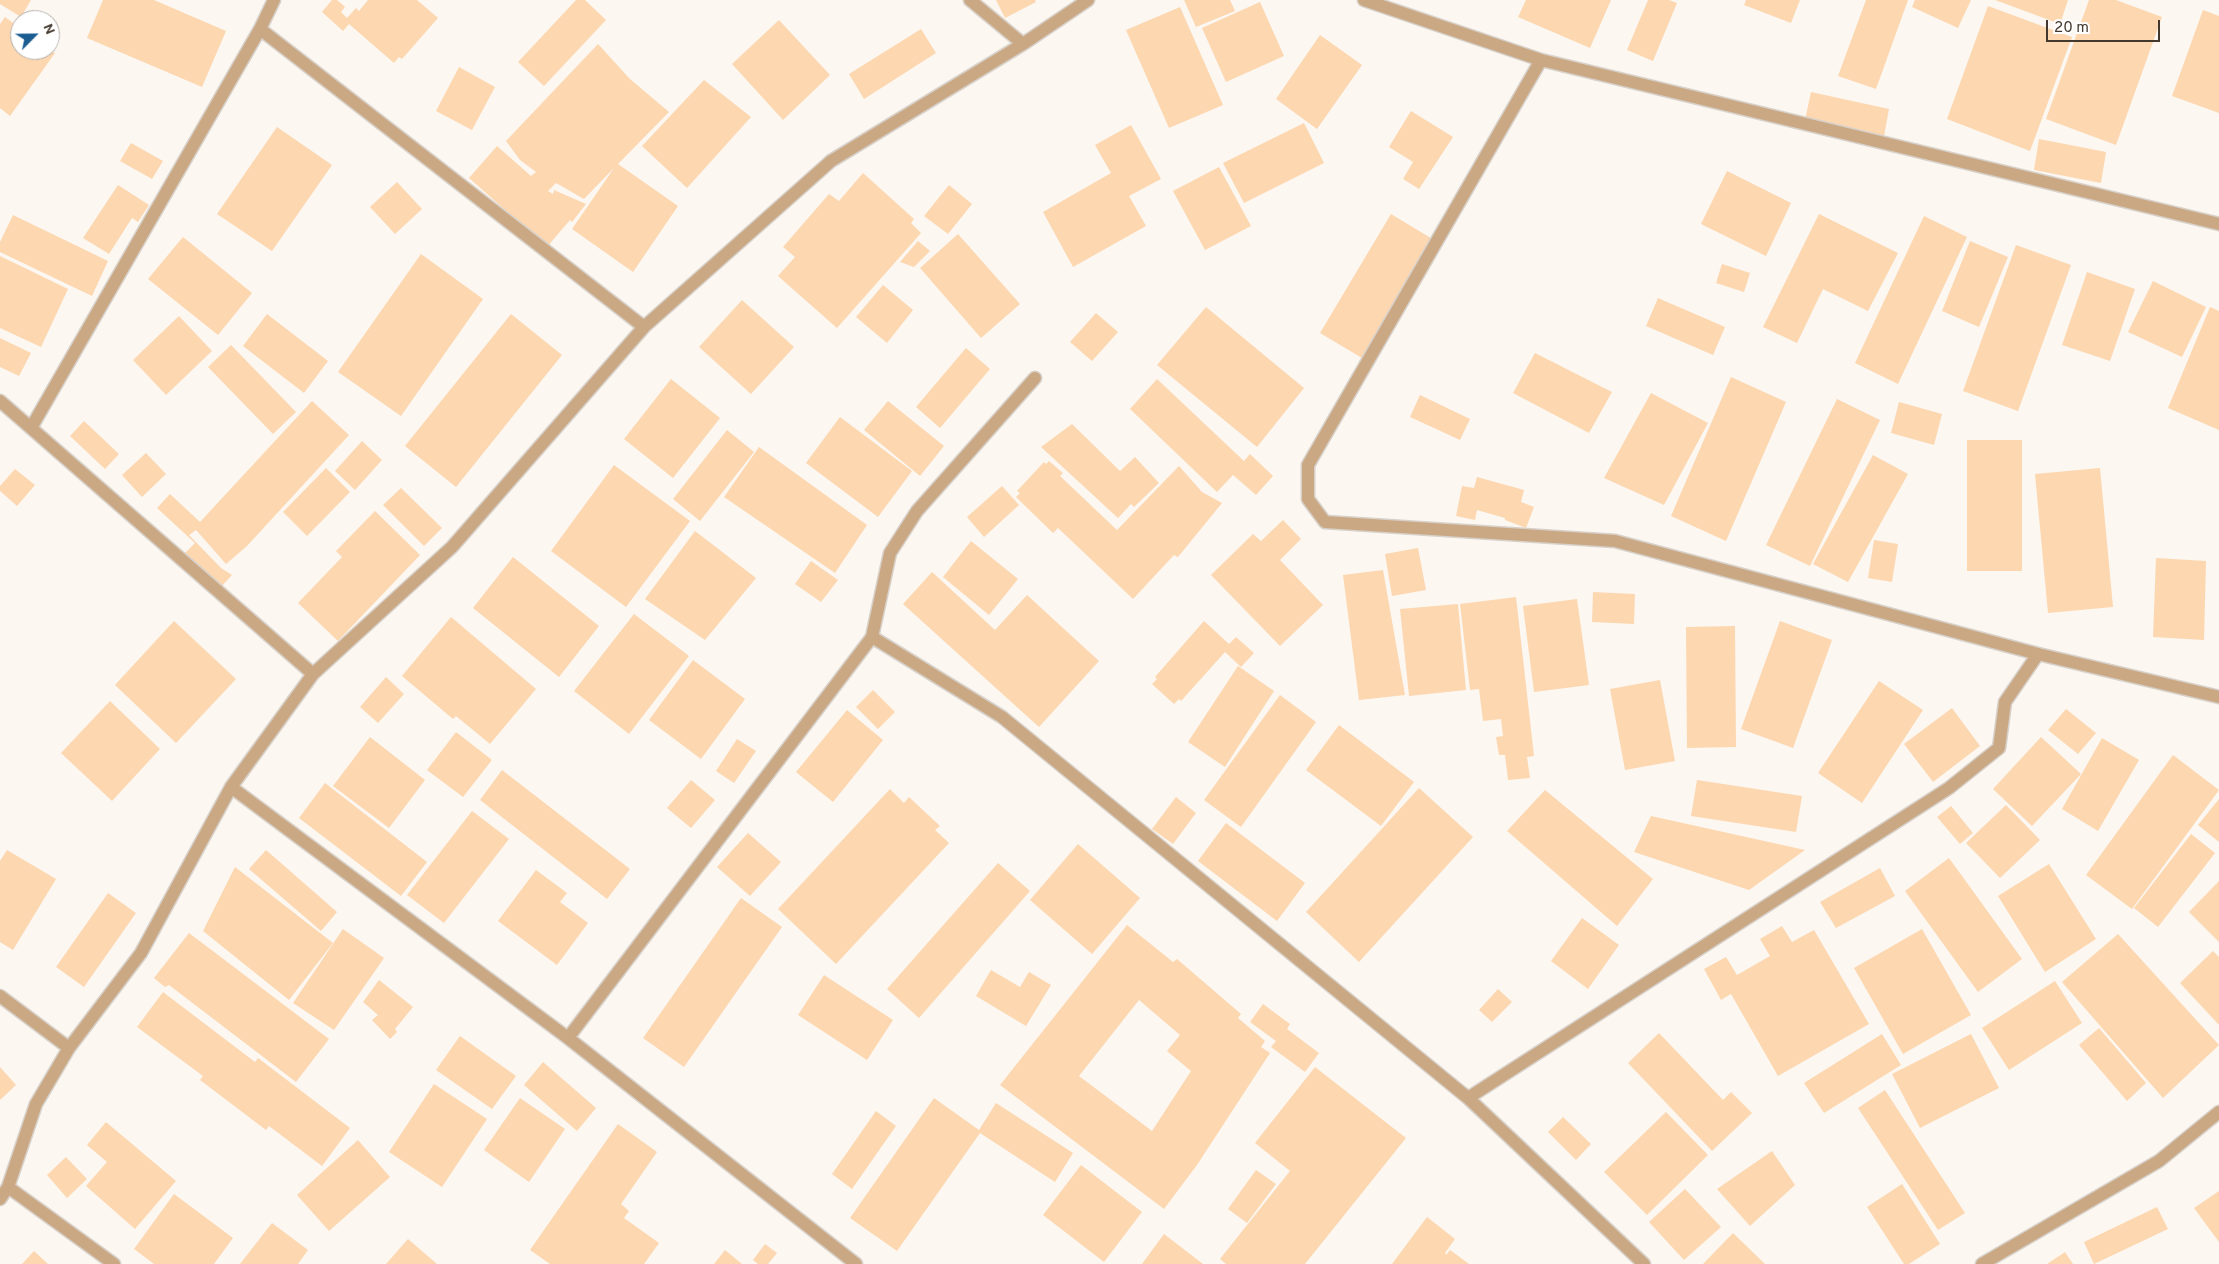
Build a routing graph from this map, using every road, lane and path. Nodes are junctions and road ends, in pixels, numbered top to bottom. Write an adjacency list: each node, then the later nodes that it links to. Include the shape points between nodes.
1 (274, 0): 5 (street)
2 (970, 0): 6 (street)
3 (1088, 0): 6 (street)
4 (1364, 0): 7 (street)
5 (260, 28): 9 (street); 12 (street)
6 (1023, 44): 9 (street, via 831,161)
7 (1541, 60): 8 (street); 14 (street, via 1308,464 1308,499 1325,522 1614,541)
8 (2219, 224)
9 (644, 327): 15 (street, via 452,546)
10 (1035, 378): 13 (street, via 917,511 890,553)
11 (0, 401): 12 (street)
12 (31, 428): 15 (street)
13 (872, 637): 19 (street); 21 (street, via 1002,717)
14 (2038, 654): 16 (street); 21 (street, via 2005,702 1999,748 1949,788)
15 (313, 674): 17 (street)
16 (2219, 698)
17 (231, 787): 19 (street); 20 (street, via 141,953)
18 (0, 996): 20 (street)
19 (568, 1038): 26 (street)
20 (69, 1048): 23 (street, via 36,1104)
21 (1468, 1098): 27 (street)
22 (2219, 1112): 28 (street, via 2159,1162)
23 (8, 1187): 24 (street); 25 (street)
24 (0, 1199)
25 (114, 1264)
26 (856, 1264)
27 (1644, 1264)
28 (1982, 1264)

